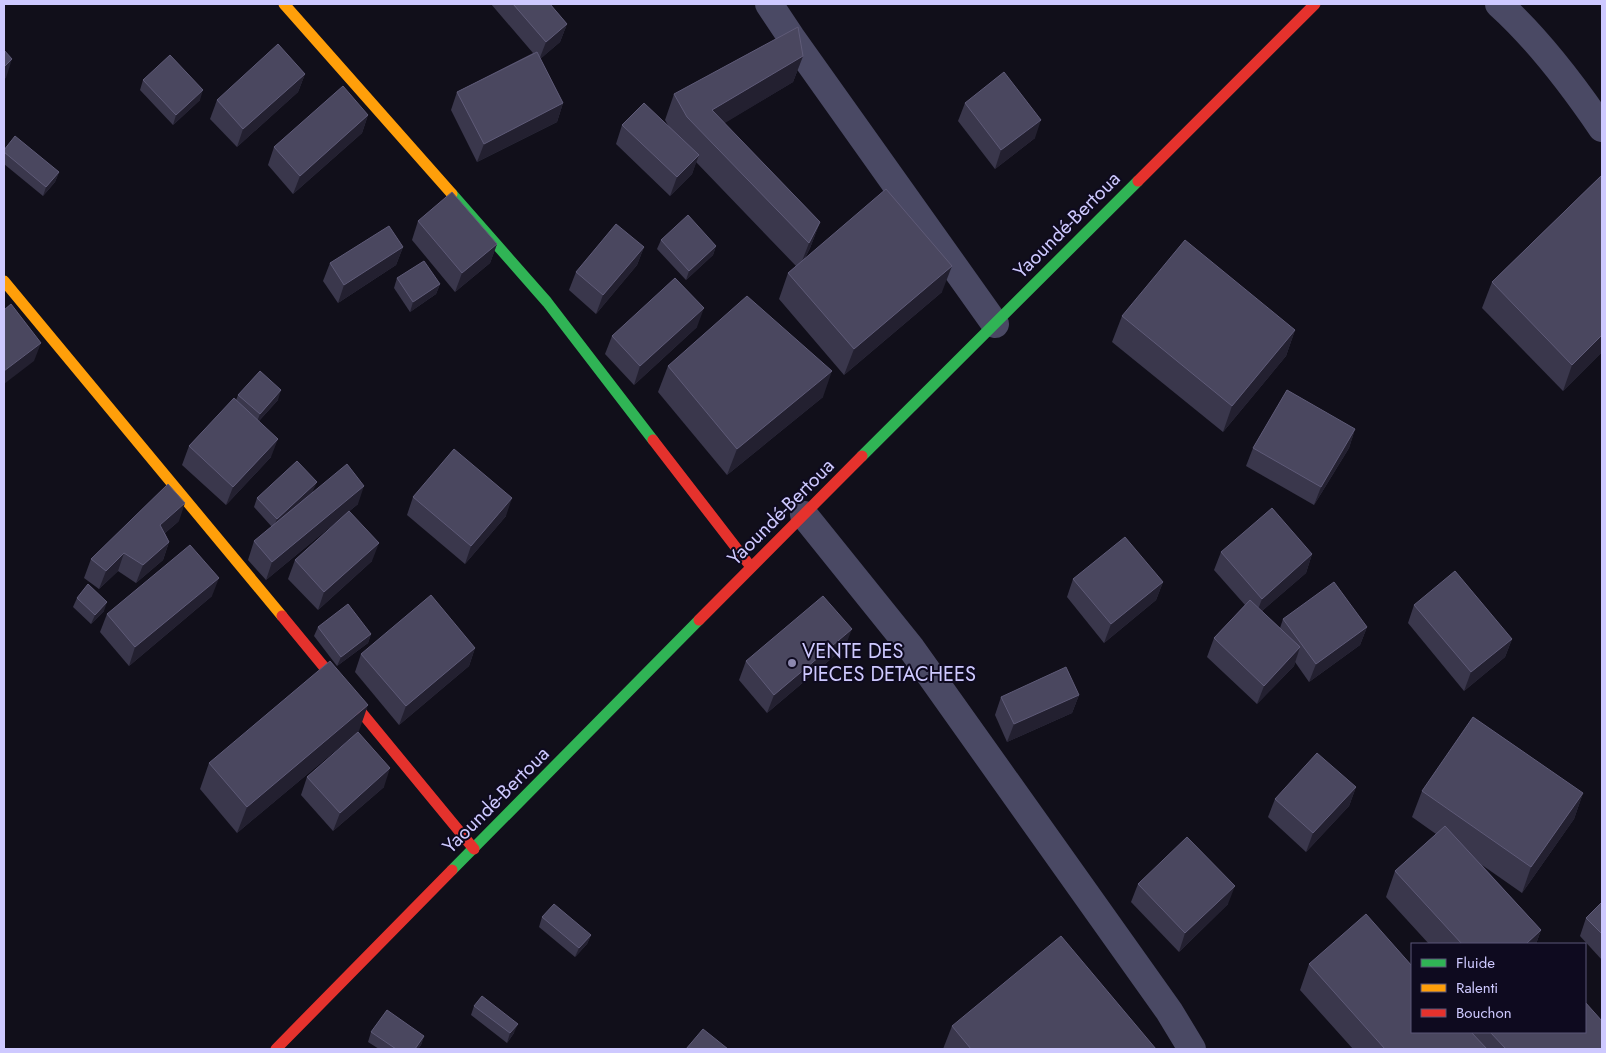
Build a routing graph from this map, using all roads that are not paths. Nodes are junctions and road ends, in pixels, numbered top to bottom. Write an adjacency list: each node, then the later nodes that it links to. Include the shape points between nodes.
1 (284, 4): 9 (main road, via 547,302)
2 (770, 4): 7 (street)
3 (1315, 4): 7 (main road, Yaoundé-Bertoua)
4 (1499, 4): 5 (street, via 1573,85)
5 (1602, 128)
6 (4, 281): 10 (main road)
7 (995, 324): 8 (main road, Yaoundé-Bertoua)
8 (804, 515): 9 (main road, Yaoundé-Bertoua); 12 (street, via 911,648 1169,1011)
9 (751, 567): 10 (main road, Yaoundé-Bertoua)
10 (474, 849): 11 (main road, Yaoundé-Bertoua)
11 (276, 1049)
12 (1192, 1049)

